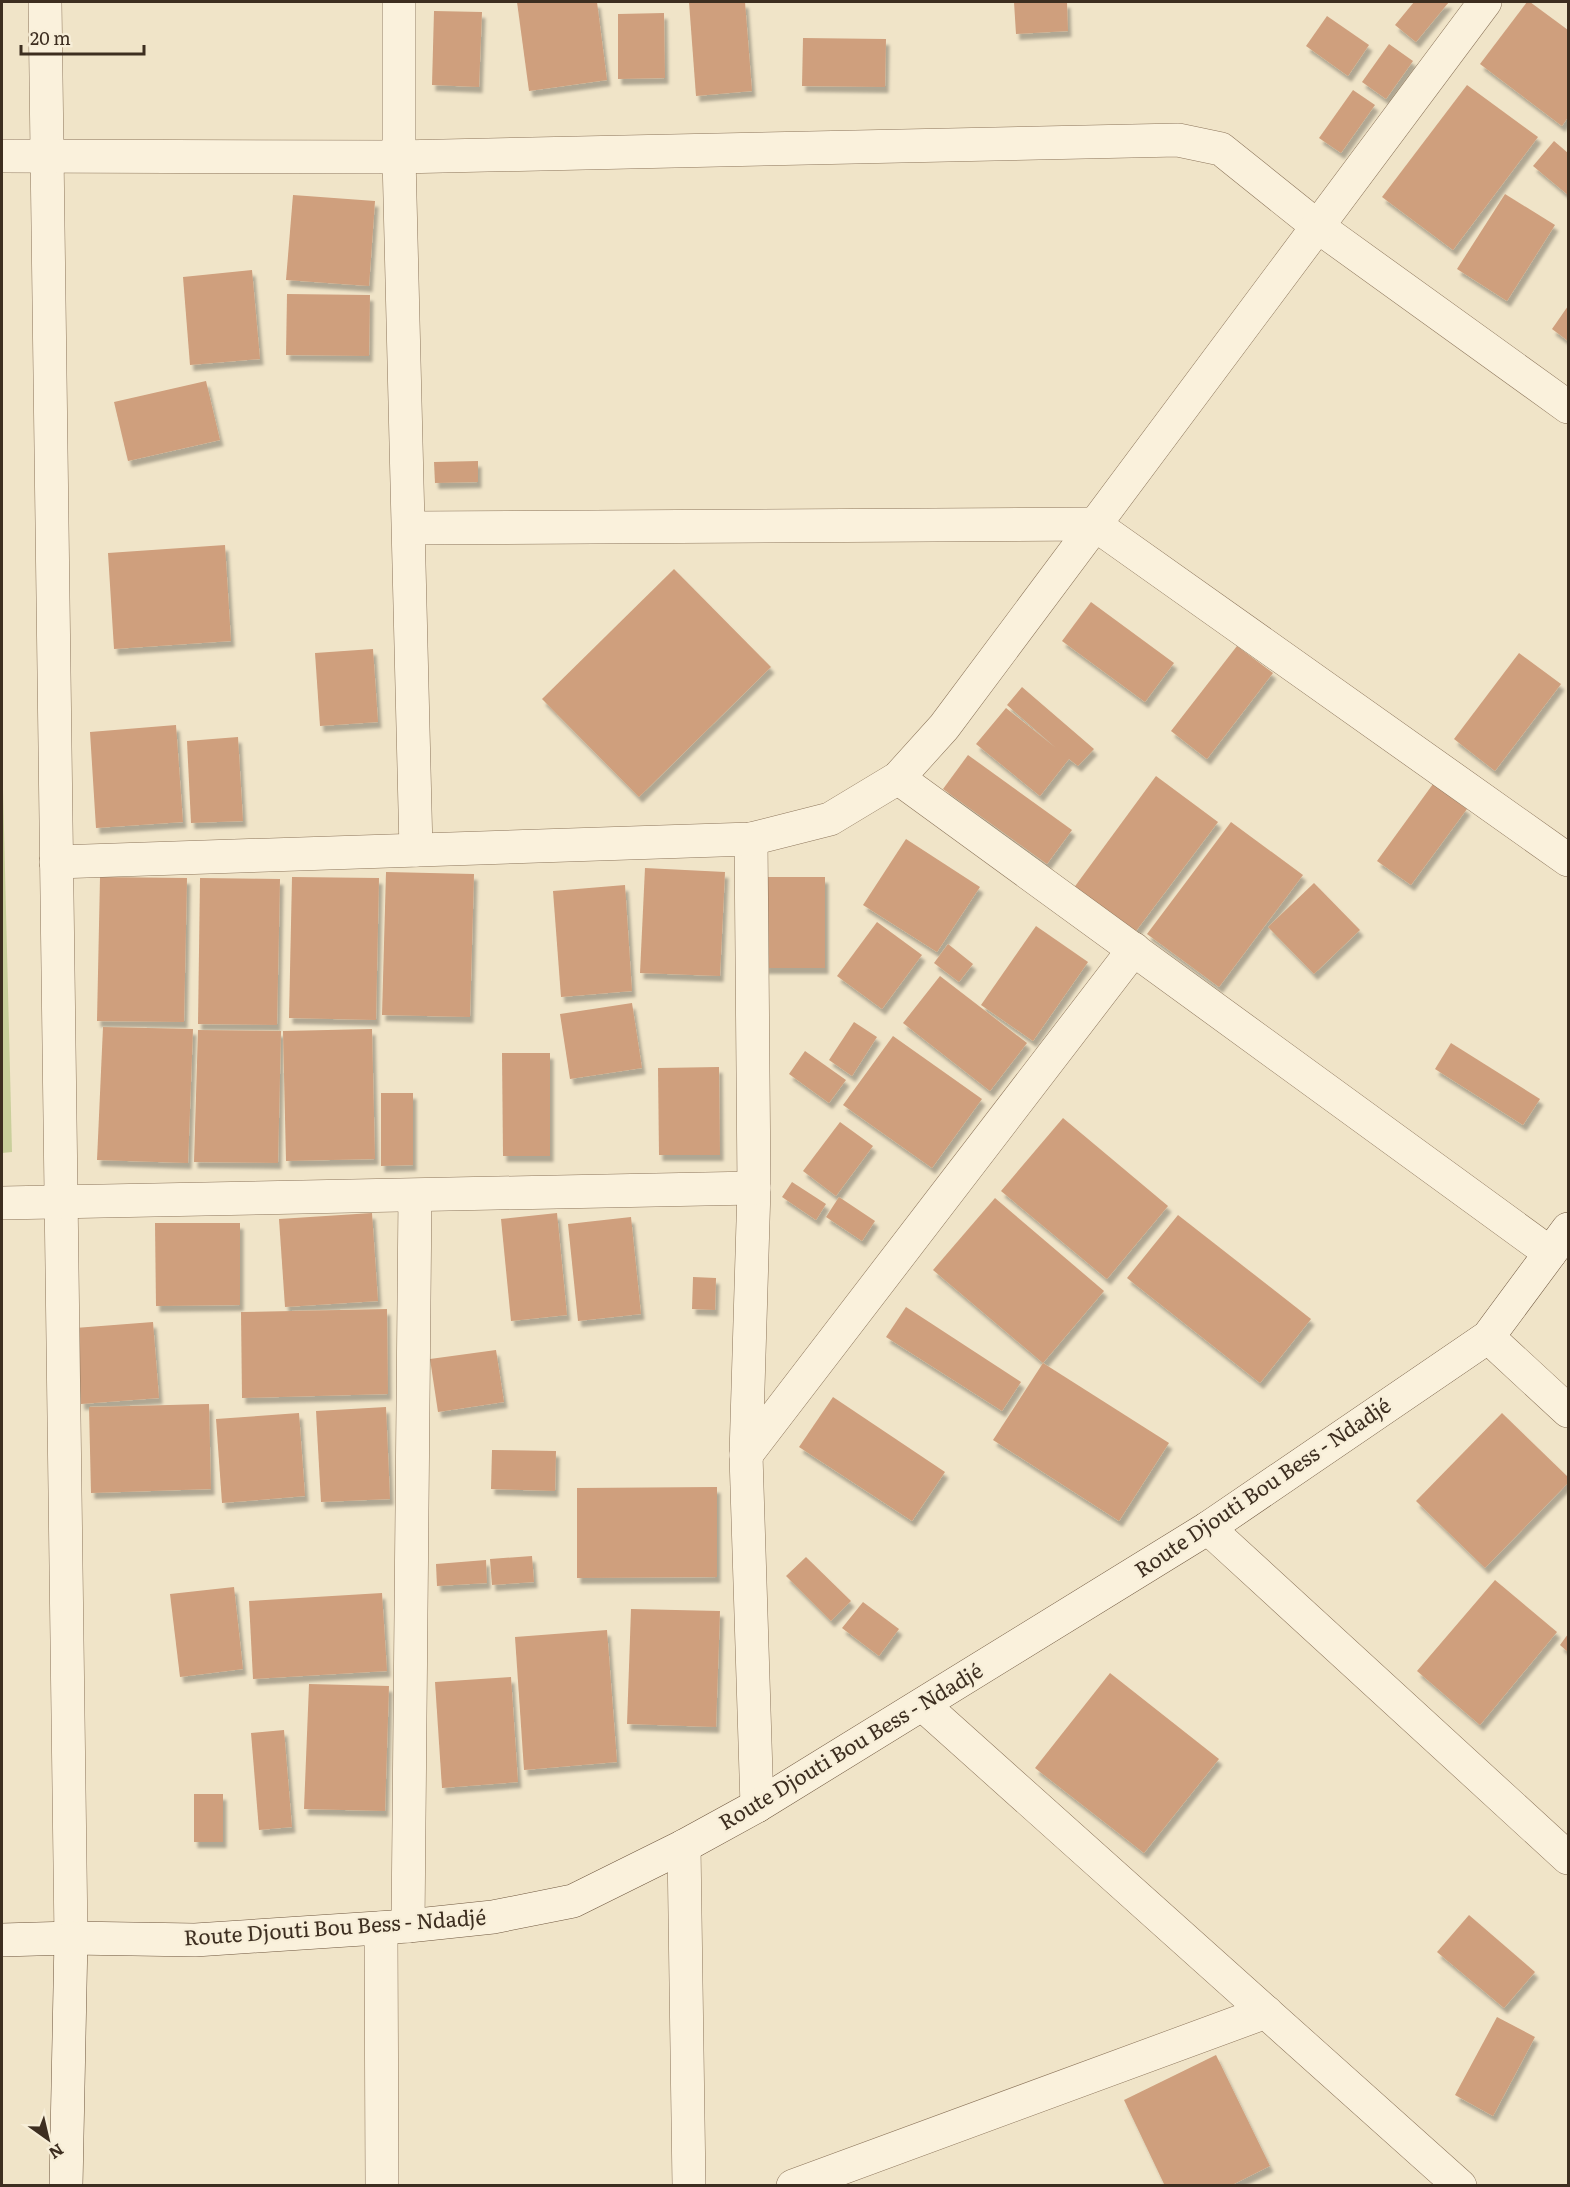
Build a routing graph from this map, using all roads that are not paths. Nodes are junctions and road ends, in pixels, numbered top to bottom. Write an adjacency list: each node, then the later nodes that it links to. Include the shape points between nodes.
1 (45, 2): 5 (street)
2 (399, 2): 6 (street)
3 (1485, 2): 7 (street)
4 (2, 156): 5 (street)
5 (47, 156): 6 (street); 15 (street)
6 (399, 157): 7 (street, via 1178,141 1221,149); 10 (street)
7 (1317, 226): 8 (street); 9 (street)
8 (1569, 407)
9 (1094, 524): 10 (street); 11 (street, via 944,728); 14 (street)
10 (409, 528): 13 (street)
11 (898, 778): 12 (street, via 830,819); 16 (street)
12 (752, 839): 13 (street); 17 (street)
13 (416, 850): 15 (street)
14 (1569, 860)
15 (56, 862): 19 (street)
16 (1134, 949): 21 (street); 24 (street)
17 (754, 1188): 18 (street); 24 (street)
18 (415, 1196): 19 (street); 30 (street)
19 (60, 1202): 20 (street); 31 (street)
20 (2, 1203)
21 (1559, 1241): 22 (street, Route Djouti Bou Bess - Ndadjé)
22 (1488, 1337): 23 (street); 25 (street, Route Djouti Bou Bess - Ndadjé)
23 (1569, 1411)
24 (746, 1455): 27 (street)
25 (1208, 1528): 26 (street, Route Djouti Bou Bess - Ndadjé); 29 (street)
26 (923, 1705): 27 (street, Route Djouti Bou Bess - Ndadjé); 33 (street)
27 (757, 1806): 28 (street, Route Djouti Bou Bess - Ndadjé)
28 (684, 1846): 30 (street, Route Djouti Bou Bess - Ndadjé, via 573,1901 493,1917); 36 (street)
29 (1569, 1858)
30 (394, 1927): 31 (street, Route Djouti Bou Bess - Ndadjé, via 195,1940); 35 (street)
31 (71, 1938): 32 (street, Route Djouti Bou Bess - Ndadjé); 34 (street)
32 (2, 1940)
33 (1266, 2012): 37 (street); 38 (street)
34 (66, 2186)
35 (382, 2186)
36 (689, 2186)
37 (793, 2186)
38 (1460, 2186)

